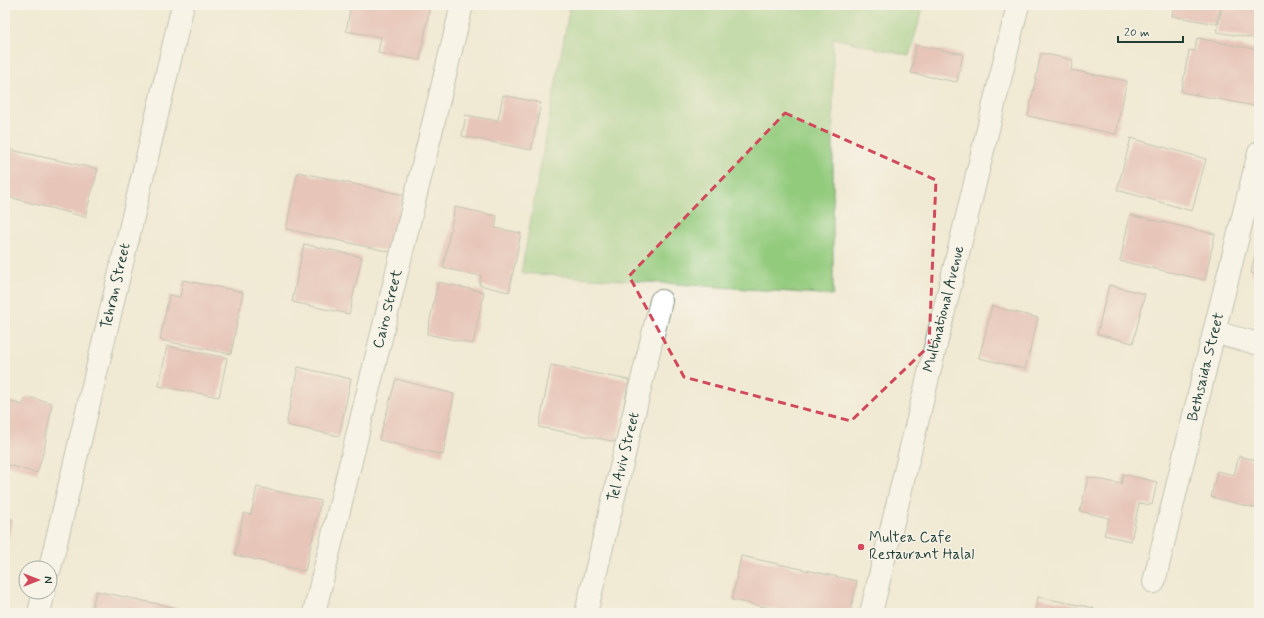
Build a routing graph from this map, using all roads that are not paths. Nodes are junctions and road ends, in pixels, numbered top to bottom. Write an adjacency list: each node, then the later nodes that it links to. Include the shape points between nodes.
1 (183, 5): 8 (street, Tehran Street)
2 (462, 5): 12 (street, Cairo Street)
3 (1018, 5): 14 (street, Multinational Avenue)
4 (1259, 153): 6 (street, Bethsaida Street)
5 (661, 301): 13 (street, Tel Aviv Street)
6 (1214, 332): 7 (street); 9 (street, Bethsaida Street)
7 (1259, 344)
8 (52, 560)
9 (1154, 582)
10 (42, 600): 11 (street)
11 (39, 613)
12 (314, 613)
13 (586, 613)
14 (871, 613)

